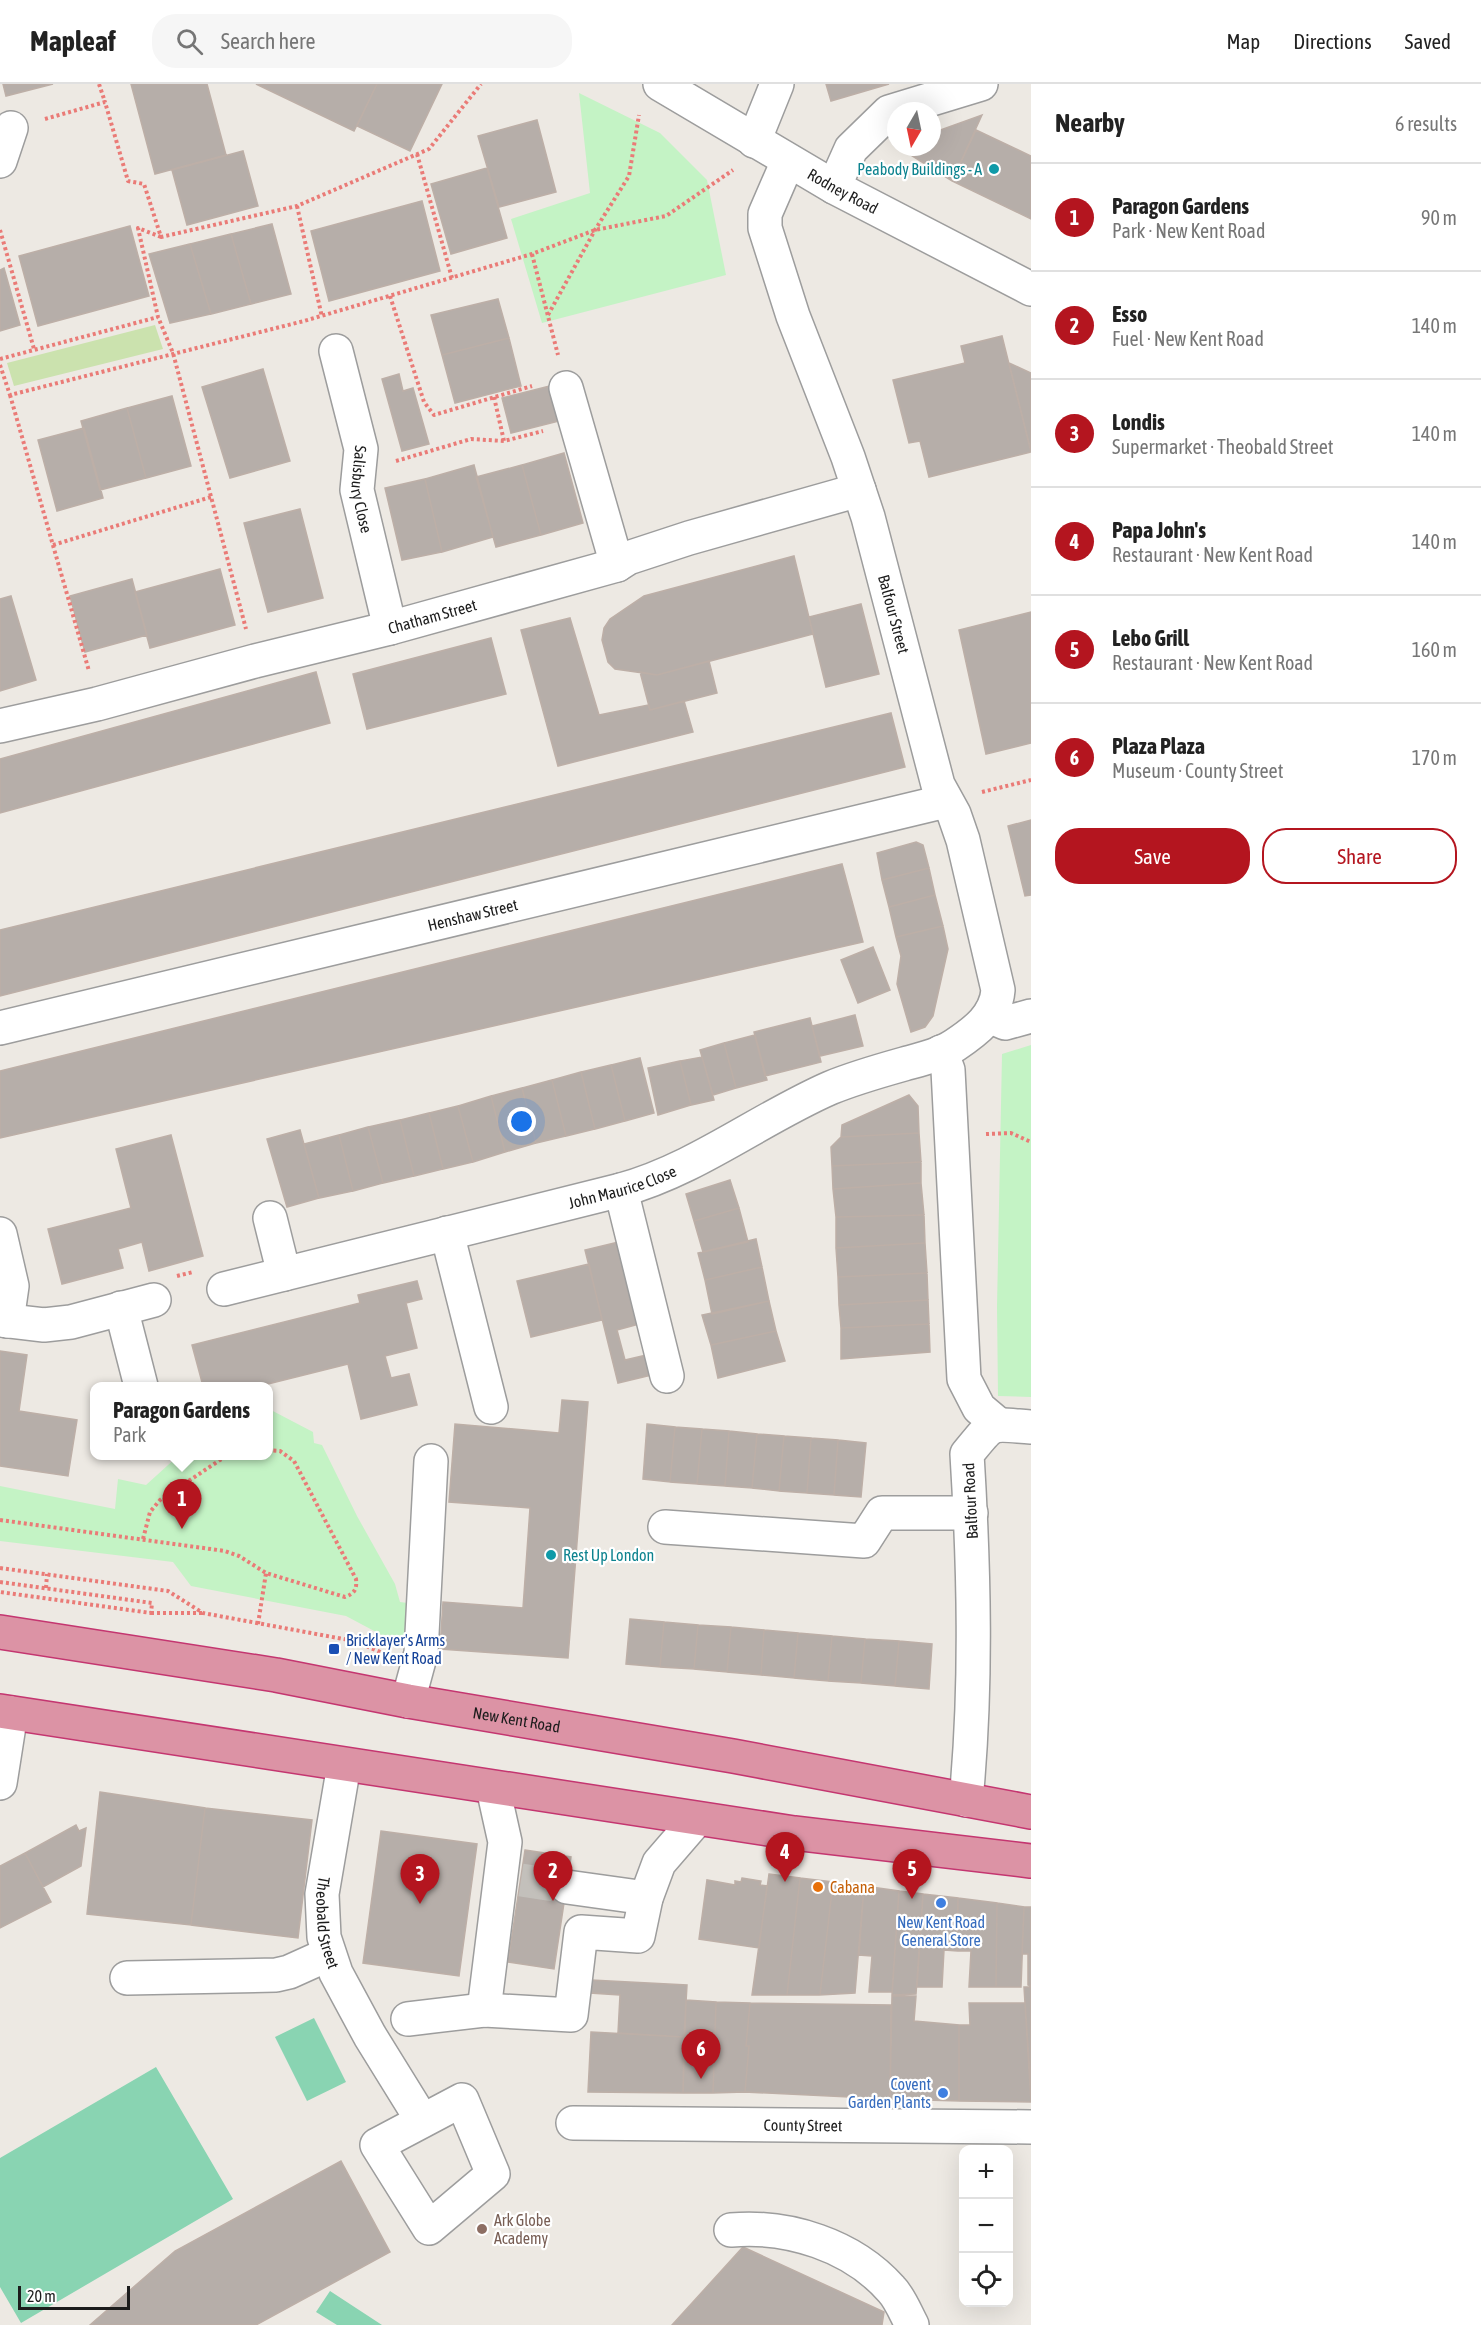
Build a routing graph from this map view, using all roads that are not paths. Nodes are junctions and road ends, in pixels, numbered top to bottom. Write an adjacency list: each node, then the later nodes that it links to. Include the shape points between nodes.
1 (660, 84): 5 (street, Rodney Road)
2 (777, 84): 5 (street)
3 (981, 84): 8 (street, via 889,112 851,148)
4 (11, 128): 6 (street)
5 (754, 141): 7 (street, Rodney Road)
6 (0, 161)
7 (789, 161): 8 (street, Rodney Road); 12 (street, Balfour Street, via 765,214 765,228 793,316)
8 (834, 187): 9 (street, Rodney Road)
9 (1031, 290)
10 (336, 351): 14 (street, Salisbury Close, via 361,449 357,490)
11 (565, 382): 13 (street)
12 (859, 490): 13 (street, Chatham Street, via 689,538); 16 (street, Balfour Street, via 938,785)
13 (617, 565): 14 (street, Chatham Street)
14 (390, 628): 15 (street, Chatham Street)
15 (0, 726)
16 (946, 801): 17 (street, Balfour Street, via 960,830 998,990); 19 (street, Henshaw Street)
17 (989, 1016): 18 (street, via 1005,1023); 20 (street, via 975,1031)
18 (1031, 1016)
19 (0, 1028)
20 (941, 1052): 21 (street, John Maurice Close, via 831,1088 782,1110 685,1166); 33 (street, via 948,1070 964,1379 979,1408)
21 (621, 1190): 23 (street, John Maurice Close); 30 (street)
22 (270, 1218): 25 (street)
23 (447, 1233): 25 (street, John Maurice Close); 32 (street)
24 (0, 1234): 29 (street, via 12,1286)
25 (284, 1274): 26 (street, John Maurice Close)
26 (224, 1289)
27 (154, 1300): 28 (street)
28 (121, 1308): 29 (street, via 44,1325); 31 (street)
29 (4, 1320)
30 (667, 1376)
31 (140, 1382)
32 (491, 1407)
33 (999, 1424): 34 (street); 36 (street, Balfour Road, via 988,1427 967,1454)
34 (1031, 1427)
35 (431, 1461): 39 (street, via 421,1653)
36 (971, 1513): 37 (street, via 882,1513 864,1541); 44 (street, Balfour Road, via 973,1664)
37 (665, 1527)
38 (0, 1632): 39 (highway, New Kent Road, via 276,1675)
39 (408, 1701): 44 (highway, New Kent Road)
40 (6, 1712): 41 (highway); 42 (street)
41 (344, 1765): 43 (highway); 50 (street, Theobald Street, via 322,1894)
42 (0, 1783)
43 (493, 1788): 46 (highway); 52 (street, via 511,1878)
44 (966, 1800): 45 (highway, New Kent Road)
45 (1031, 1812)
46 (697, 1819): 47 (highway, via 824,1838); 49 (street, via 658,1863)
47 (1031, 1861)
48 (567, 1887): 49 (street)
49 (646, 1898): 52 (street, via 638,1936 581,1932 571,2014)
50 (329, 1954): 51 (street, via 276,1975); 54 (street, Theobald Street, via 336,1973)
51 (127, 1978)
52 (484, 2010): 53 (street)
53 (408, 2019)
54 (422, 2120)
55 (573, 2123): 56 (street, County Street)
56 (1031, 2127)
57 (731, 2230): 58 (street, via 756,2227 785,2231 862,2263 892,2290)
58 (912, 2325)

